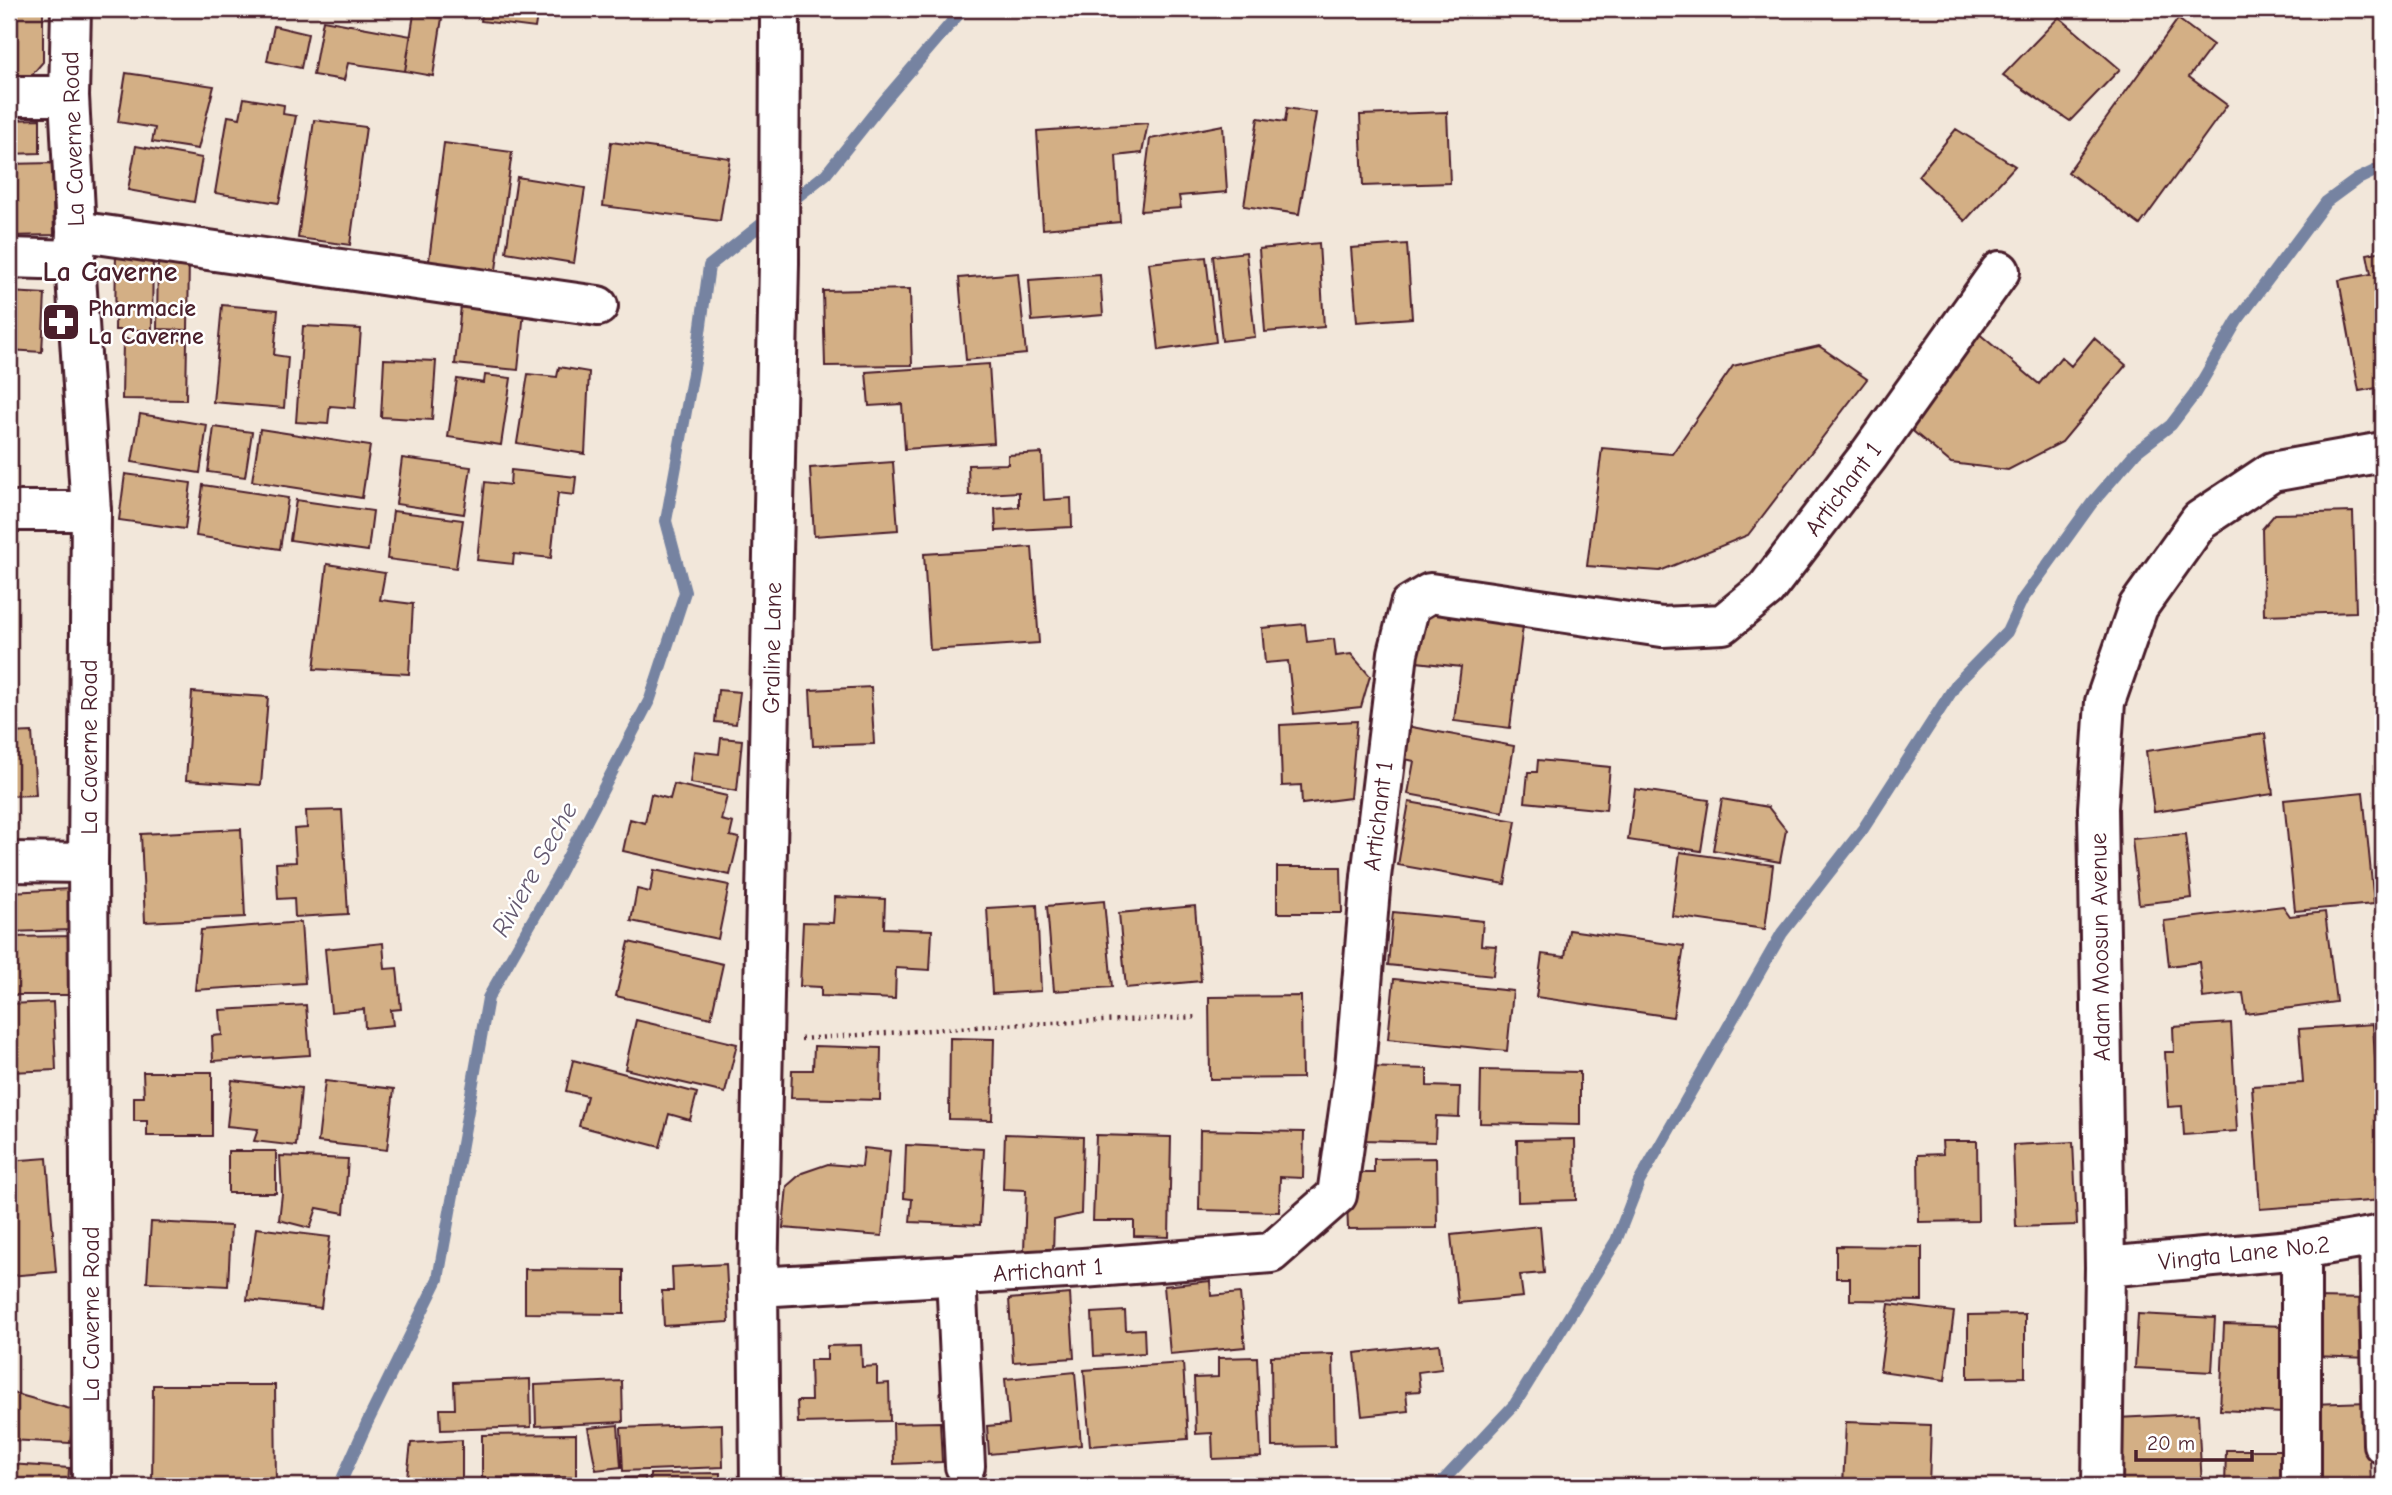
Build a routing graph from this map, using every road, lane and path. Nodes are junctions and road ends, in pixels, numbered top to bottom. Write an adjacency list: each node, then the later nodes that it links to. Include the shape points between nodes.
1 (71, 9): 4 (street, La Caverne Road)
2 (780, 9): 15 (street, Graline Lane)
3 (9, 96): 4 (street)
4 (69, 96): 5 (street, La Caverne Road)
5 (75, 245): 6 (street); 8 (street); 11 (street, La Caverne Road)
6 (9, 258)
7 (2000, 271): 19 (street, Artichant 1, via 1869,456 1766,590 1723,624 1662,627 1430,593 1410,605 1396,666 1355,1068 1337,1195 1271,1252)
8 (598, 306)
9 (2383, 452): 18 (street, Adam Moosun Avenue, via 2272,472 2200,520 2138,607 2105,702 2098,808)
10 (9, 511): 11 (street)
11 (91, 511): 13 (street, La Caverne Road)
12 (9, 862): 13 (street)
13 (88, 863): 23 (street, La Caverne Road)
14 (1199, 1017): 15 (path)
15 (765, 1042): 20 (street, Graline Lane)
16 (2381, 1235): 17 (street, Vingta Lane No.2); 21 (street)
17 (2301, 1249): 18 (street, Vingta Lane No.2); 26 (street)
18 (2105, 1267): 25 (street, Adam Moosun Avenue)
19 (956, 1275): 20 (street, Artichant 1); 22 (street)
20 (758, 1287): 24 (street, Graline Lane)
21 (2383, 1444)
22 (965, 1466)
23 (92, 1486)
24 (760, 1486)
25 (2102, 1486)
26 (2301, 1486)

